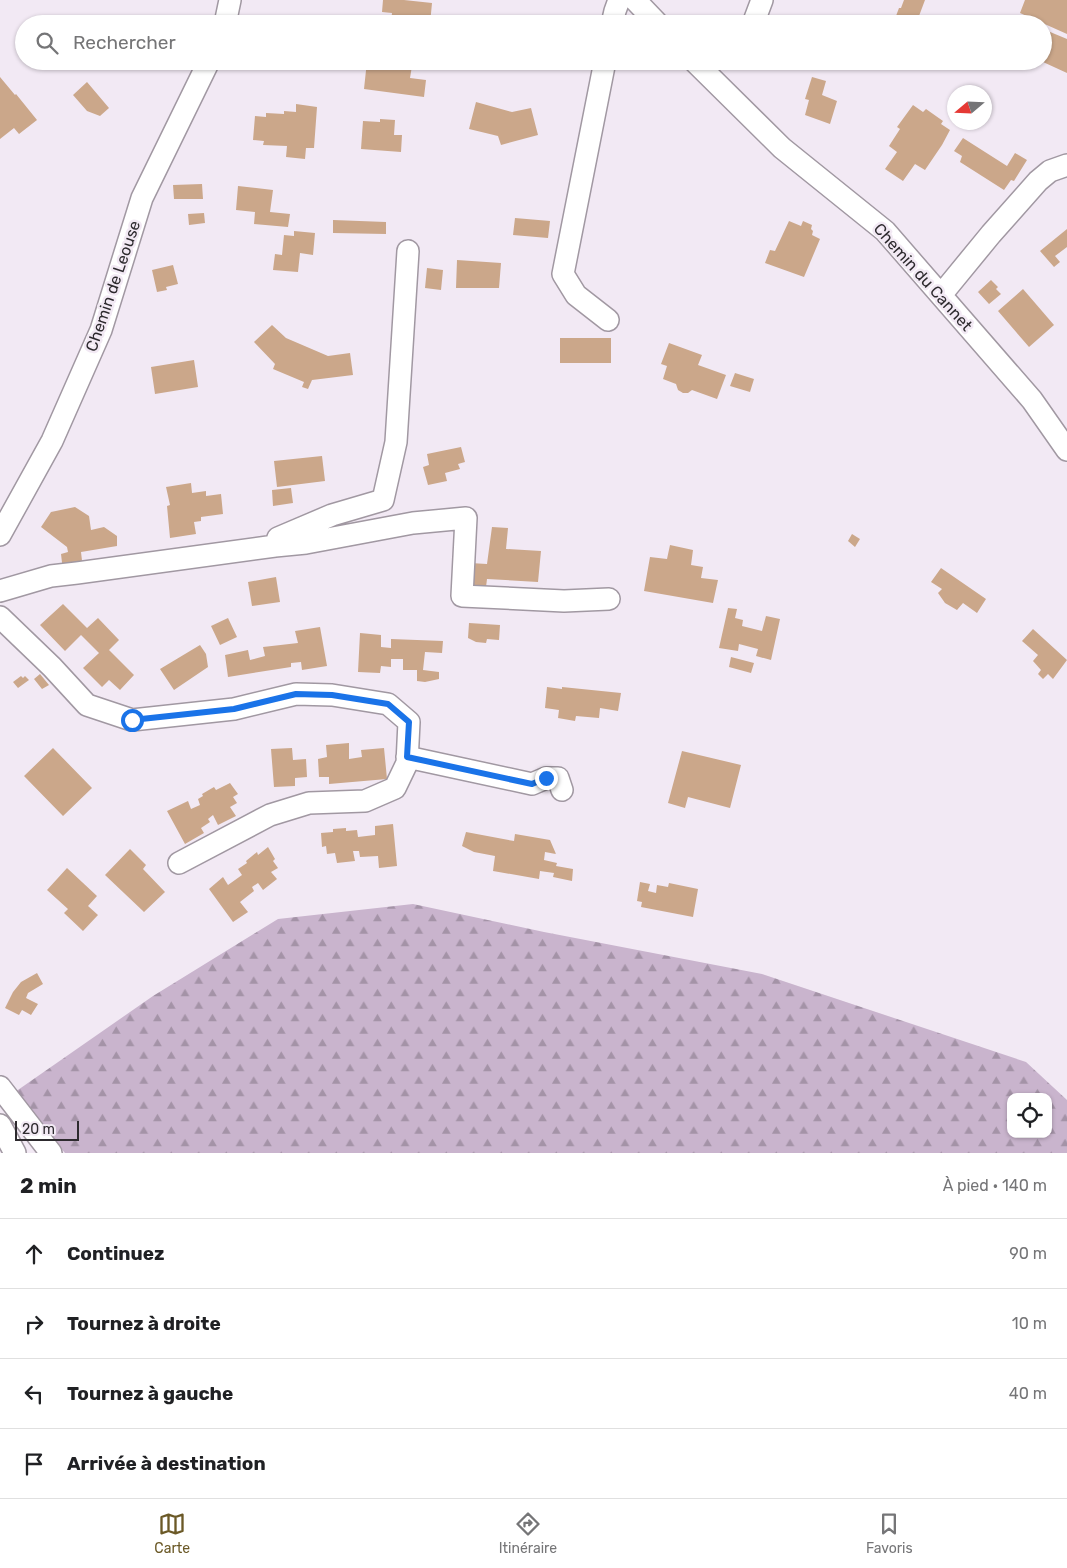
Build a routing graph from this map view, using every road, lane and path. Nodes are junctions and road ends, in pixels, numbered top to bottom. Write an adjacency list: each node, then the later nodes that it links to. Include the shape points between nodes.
1 (230, 0): 6 (street)
2 (604, 0): 7 (street)
3 (619, 0): 8 (street)
4 (635, 0): 9 (street)
5 (762, 0): 10 (street)
6 (227, 15)
7 (601, 15)
8 (615, 15)
9 (649, 15)
10 (756, 15)
11 (205, 70): 21 (street, Chemin de Leouse, via 142,198 101,330 52,441)
12 (590, 70): 17 (street)
13 (603, 70): 19 (street, via 563,274 576,295)
14 (710, 70): 18 (street, Chemin du Cannet, via 782,148 884,231)
15 (1067, 165): 18 (street, via 1038,180)
16 (408, 251): 22 (street, via 396,442 383,500 332,515 278,538)
17 (550, 267)
18 (941, 295): 20 (street, Chemin du Cannet, via 1032,400)
19 (608, 320)
20 (1067, 450)
21 (0, 535)
22 (275, 546): 23 (street, via 51,576); 24 (street, via 413,523 466,518 462,596 564,601)
23 (0, 592)
24 (609, 599)
25 (0, 617): 26 (street, via 87,705 132,720 234,709 296,694 332,695 388,704 409,722)
26 (407, 757): 27 (street, via 532,784 546,778 558,778); 28 (street, via 395,788 365,801 309,803 270,815)
27 (562, 790)
28 (178, 862)
29 (0, 1087): 32 (street)
30 (0, 1125): 31 (street)
31 (15, 1153)
32 (51, 1153)

